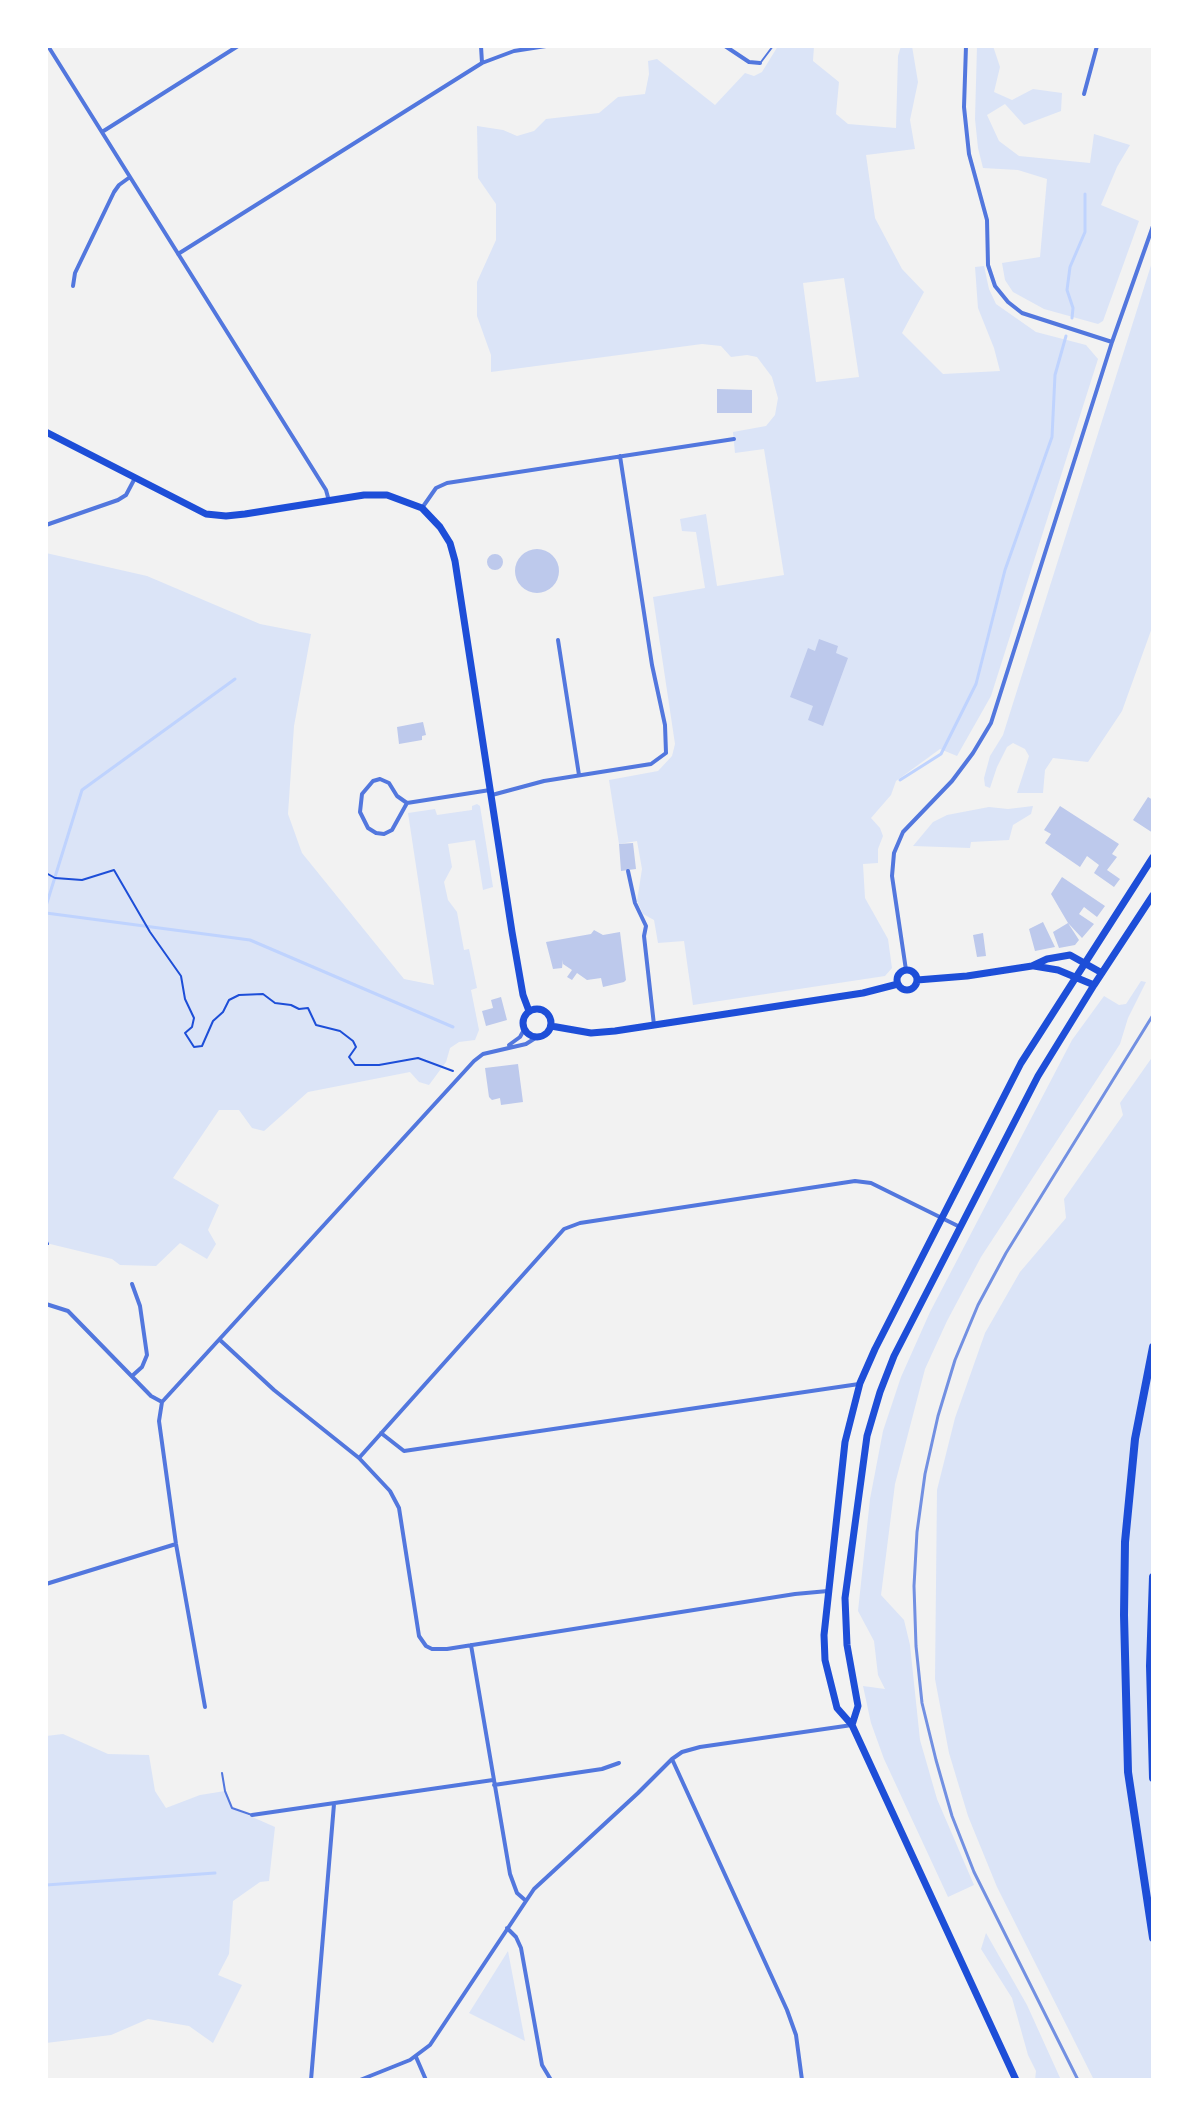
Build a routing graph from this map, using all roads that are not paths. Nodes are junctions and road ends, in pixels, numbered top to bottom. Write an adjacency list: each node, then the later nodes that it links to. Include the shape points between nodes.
1 (48, 46): 12 (street)
2 (238, 46): 12 (street)
3 (481, 46): 9 (street)
4 (546, 46): 9 (street)
5 (725, 46): 10 (street)
6 (773, 46): 10 (lane)
7 (966, 46): 17 (street, via 969,154 987,220 988,265 995,286 1022,313)
8 (1097, 46): 11 (street)
9 (482, 63): 15 (street)
10 (760, 63)
11 (1084, 94)
12 (102, 132): 13 (street)
13 (130, 177): 15 (street); 16 (street, via 114,192)
14 (1153, 226): 17 (street)
15 (178, 254): 22 (street)
16 (73, 286)
17 (1112, 342): 34 (street, via 991,723 952,781 903,832 894,853 892,876)
18 (46, 432): 21 (main road)
19 (734, 439): 20 (street)
20 (620, 456): 23 (street, via 447,483 436,488); 26 (street, via 666,753 658,761)
21 (135, 478): 22 (main road, via 206,514 226,516); 24 (street, via 118,500)
22 (329, 501): 23 (main road, via 387,495)
23 (422, 508): 27 (main road, via 450,543 455,561)
24 (46, 525)
25 (558, 640): 26 (street)
26 (579, 775): 27 (street)
27 (491, 792): 28 (street); 40 (main road)
28 (407, 803): 28 (street, via 392,830 384,834 368,828 360,812 362,794 380,779)
29 (1153, 857): 32 (main road)
30 (628, 871): 41 (street, via 646,926)
31 (1153, 895): 35 (main road)
32 (1085, 962): 33 (main road, via 1070,955); 35 (main road); 36 (main road)
33 (1032, 966): 36 (main road); 37 (main road)
34 (906, 970): 37 (main road); 38 (main road)
35 (1102, 973): 39 (main road)
36 (1075, 977): 39 (main road); 46 (main road, via 1021,1063)
37 (917, 980): 38 (main road, via 910,990)
38 (898, 984): 41 (main road)
39 (1094, 985): 47 (main road, via 1038,1076)
40 (529, 1011): 42 (main road, via 545,1011); 43 (main road)
41 (654, 1025): 42 (main road, via 591,1033)
42 (551, 1026): 44 (main road)
43 (525, 1028): 44 (main road); 45 (street)
44 (537, 1037): 45 (street)
45 (507, 1047): 50 (street, via 474,1061)
46 (942, 1218): 47 (street); 53 (main road); 55 (street, via 871,1183 855,1181 564,1229)
47 (961, 1227): 63 (main road, via 894,1356 867,1436 845,1598 858,1706)
48 (132, 1284): 52 (street, via 147,1355)
49 (46, 1304): 52 (street, via 68,1311)
50 (220, 1340): 54 (street); 56 (street)
51 (1153, 1347): 73 (highway, via 1135,1439 1124,1615 1128,1772)
52 (132, 1376): 54 (street)
53 (860, 1383): 55 (street, via 404,1451); 60 (main road, via 845,1442)
54 (162, 1402): 57 (street, via 159,1421)
55 (381, 1433): 56 (street)
56 (359, 1458): 61 (street, via 397,1501 422,1641 439,1650)
57 (176, 1544): 59 (street); 62 (street)
58 (1153, 1577): 67 (highway)
59 (46, 1584)
60 (828, 1591): 61 (street); 63 (main road, via 825,1660 837,1708)
61 (471, 1645): 68 (street)
62 (205, 1707)
63 (852, 1725): 64 (street, via 700,1747); 80 (main road)
64 (672, 1759): 71 (street); 79 (street, via 787,2010)
65 (619, 1763): 68 (street)
66 (222, 1773): 70 (lane, via 232,1808)
67 (1153, 1778)
68 (493, 1782): 69 (street); 71 (street, via 510,1874)
69 (334, 1804): 70 (street); 75 (street)
70 (252, 1815)
71 (525, 1900): 72 (street)
72 (507, 1928): 74 (street, via 435,2039); 78 (street, via 521,1948 542,2065)
73 (1153, 1938)
74 (416, 2057): 76 (street); 77 (street)
75 (311, 2080)
76 (360, 2080)
77 (426, 2080)
78 (551, 2080)
79 (802, 2080)
80 (1016, 2080)

